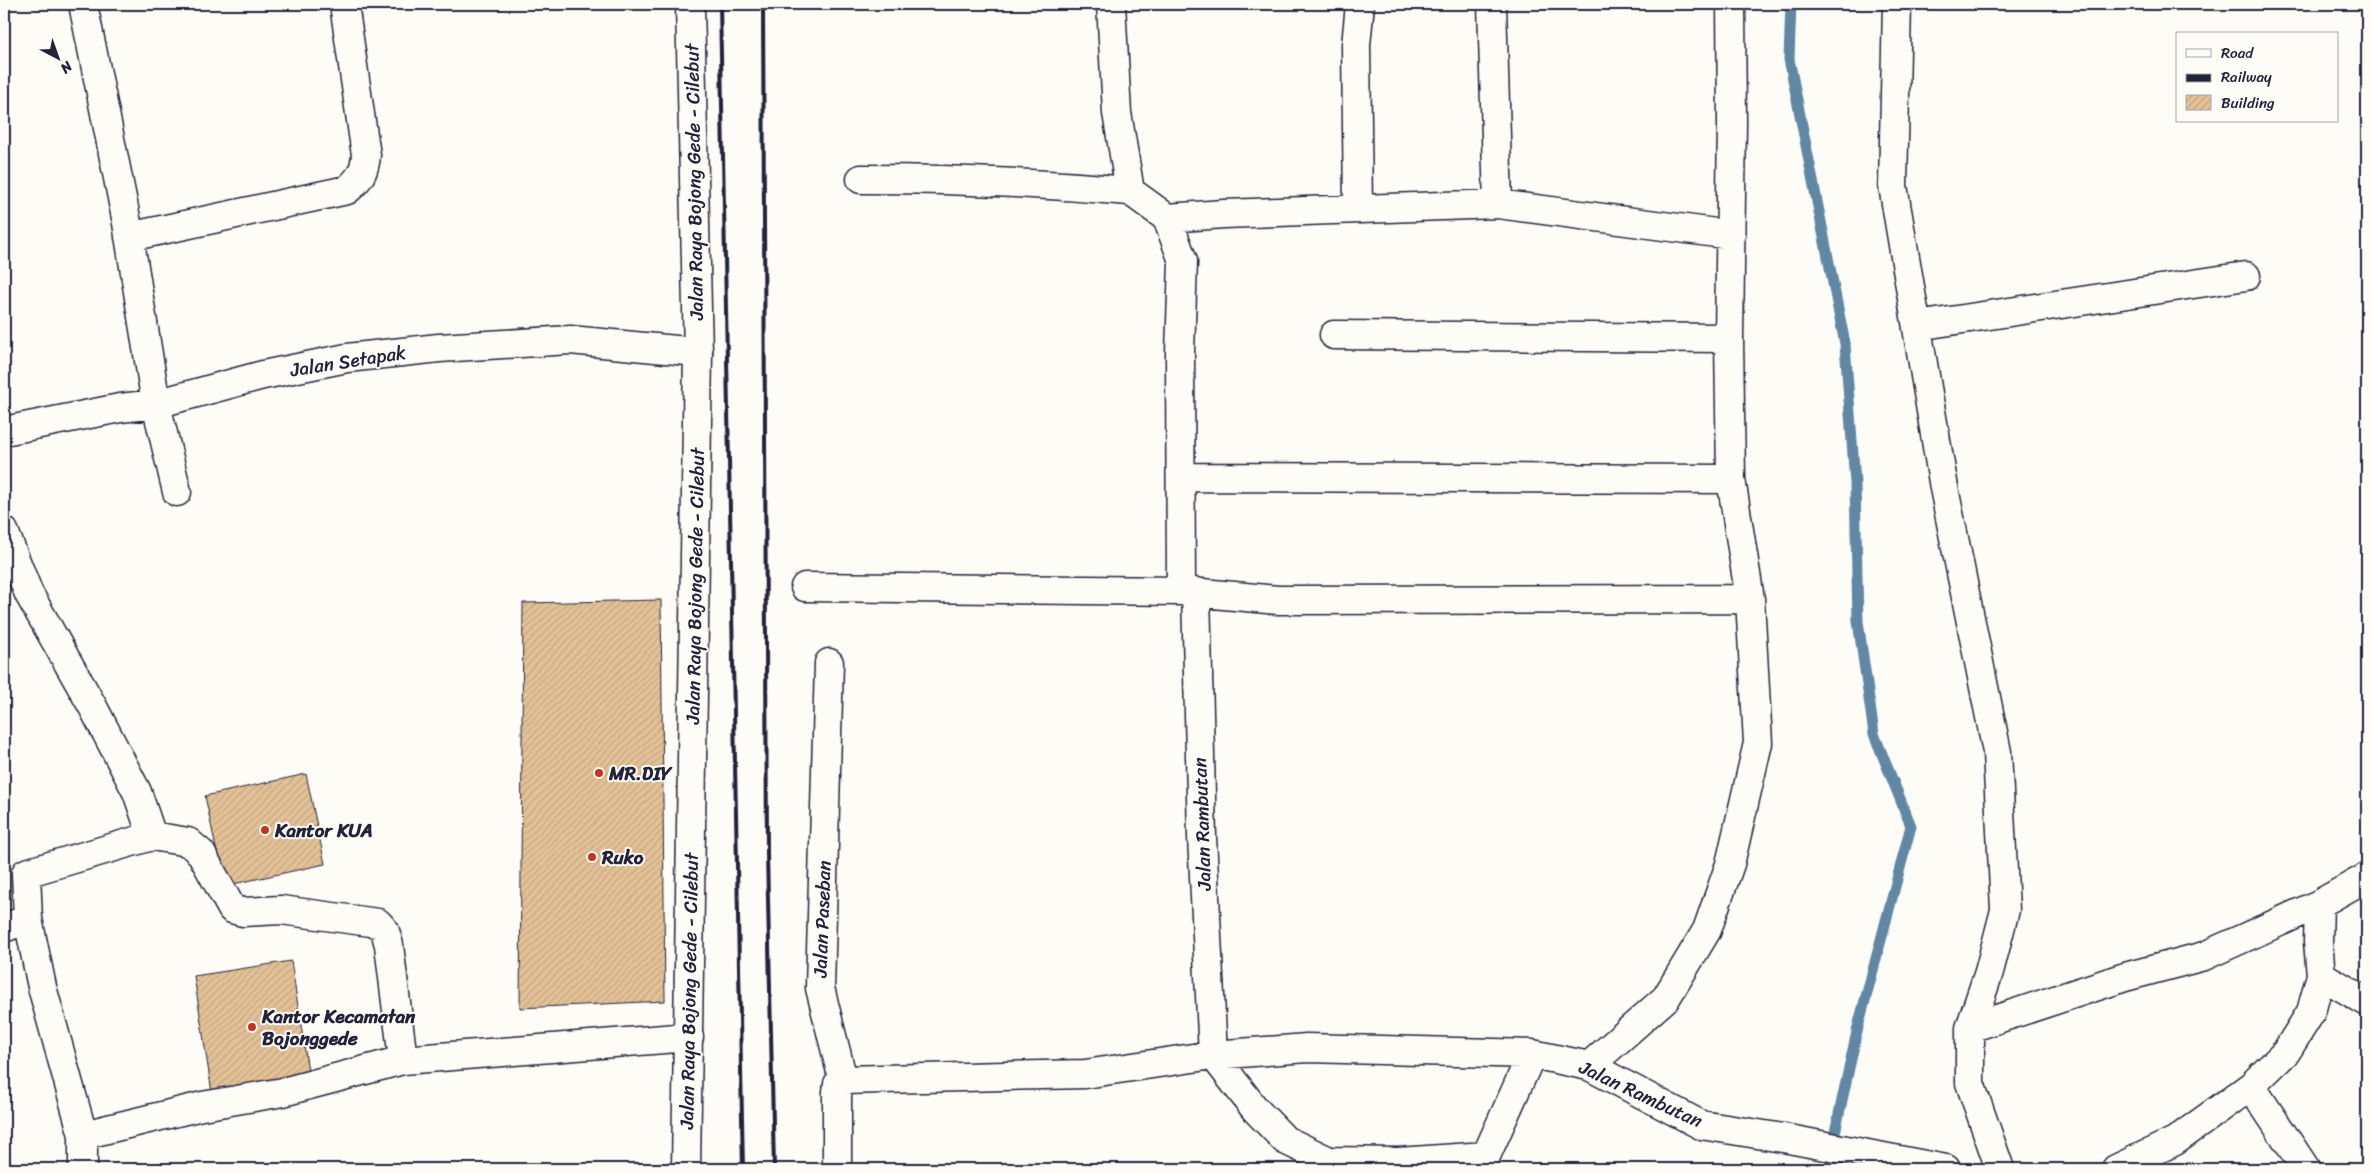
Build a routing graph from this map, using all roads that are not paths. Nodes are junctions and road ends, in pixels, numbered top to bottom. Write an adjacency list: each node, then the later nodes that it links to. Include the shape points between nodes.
1 (83, 4): 15 (street)
2 (344, 4): 15 (street, via 366,155 362,174 356,183 347,190)
3 (690, 4): 20 (street, Jalan Raya Bojong Gede - Cilebut)
4 (1111, 4): 10 (street, via 1117,113)
5 (1360, 4): 12 (street, via 1356,45)
6 (1492, 4): 11 (street)
7 (1731, 4): 14 (street)
8 (1897, 4): 17 (street, via 1893,186)
9 (861, 179): 10 (street, via 1049,184)
10 (1130, 191): 13 (street)
11 (1498, 204): 12 (street); 14 (street)
12 (1358, 209): 13 (street)
13 (1168, 218): 23 (street, Jalan Rambutan, via 1183,261 1180,353)
14 (1731, 235): 19 (street)
15 (129, 236): 21 (street)
16 (2246, 276): 17 (street)
17 (1917, 326): 37 (street, via 1944,488 1997,752 2005,910)
18 (1334, 336): 19 (street)
19 (1729, 338): 24 (street)
20 (698, 352): 21 (street, Jalan Setapak, via 570,340 439,348 347,358 264,375); 38 (street, Jalan Raya Bojong Gede - Cilebut)
21 (156, 404): 22 (street, Jalan Setapak); 25 (street)
22 (4, 431)
23 (1182, 477): 24 (street); 28 (street, Jalan Rambutan)
24 (1731, 479): 29 (street)
25 (177, 492)
26 (4, 531): 31 (street, via 29,594 137,792)
27 (805, 587): 28 (street)
28 (1188, 592): 29 (street, via 1278,600); 40 (street, Jalan Rambutan)
29 (1750, 599): 42 (street, via 1758,743 1730,864 1707,930 1666,998)
30 (829, 663): 43 (street, Jalan Paseban, via 820,988)
31 (152, 836): 34 (street, via 26,873); 41 (street, via 188,842 201,853 232,910 281,910 378,924 389,944)
32 (2367, 877): 33 (street)
33 (2319, 904): 35 (street); 37 (street, via 2204,956 2125,977)
34 (16, 924): 45 (street, via 42,987)
35 (2321, 975): 36 (street); 44 (street, via 2311,1012 2286,1052)
36 (2367, 1002)
37 (1970, 1028): 51 (street, via 1970,1083)
38 (689, 1037): 41 (street); 48 (street, Jalan Raya Bojong Gede - Cilebut)
39 (1532, 1054): 40 (street, Jalan Rambutan, via 1308,1048); 42 (street, Jalan Rambutan); 46 (street)
40 (1212, 1055): 43 (street, Jalan Rambutan, via 1086,1074); 46 (street, via 1254,1109 1284,1140 1329,1161)
41 (403, 1060): 45 (street, via 283,1092 202,1106)
42 (1589, 1066): 50 (street, Jalan Rambutan, via 1701,1125)
43 (843, 1080): 49 (street, Jalan Paseban, via 838,1084 837,1092)
44 (2251, 1086): 52 (street, via 2175,1141); 53 (street)
45 (83, 1135): 47 (street)
46 (1484, 1163)
47 (83, 1169)
48 (686, 1169)
49 (837, 1169)
50 (1946, 1169)
51 (2000, 1169)
52 (2116, 1169)
53 (2306, 1169)

